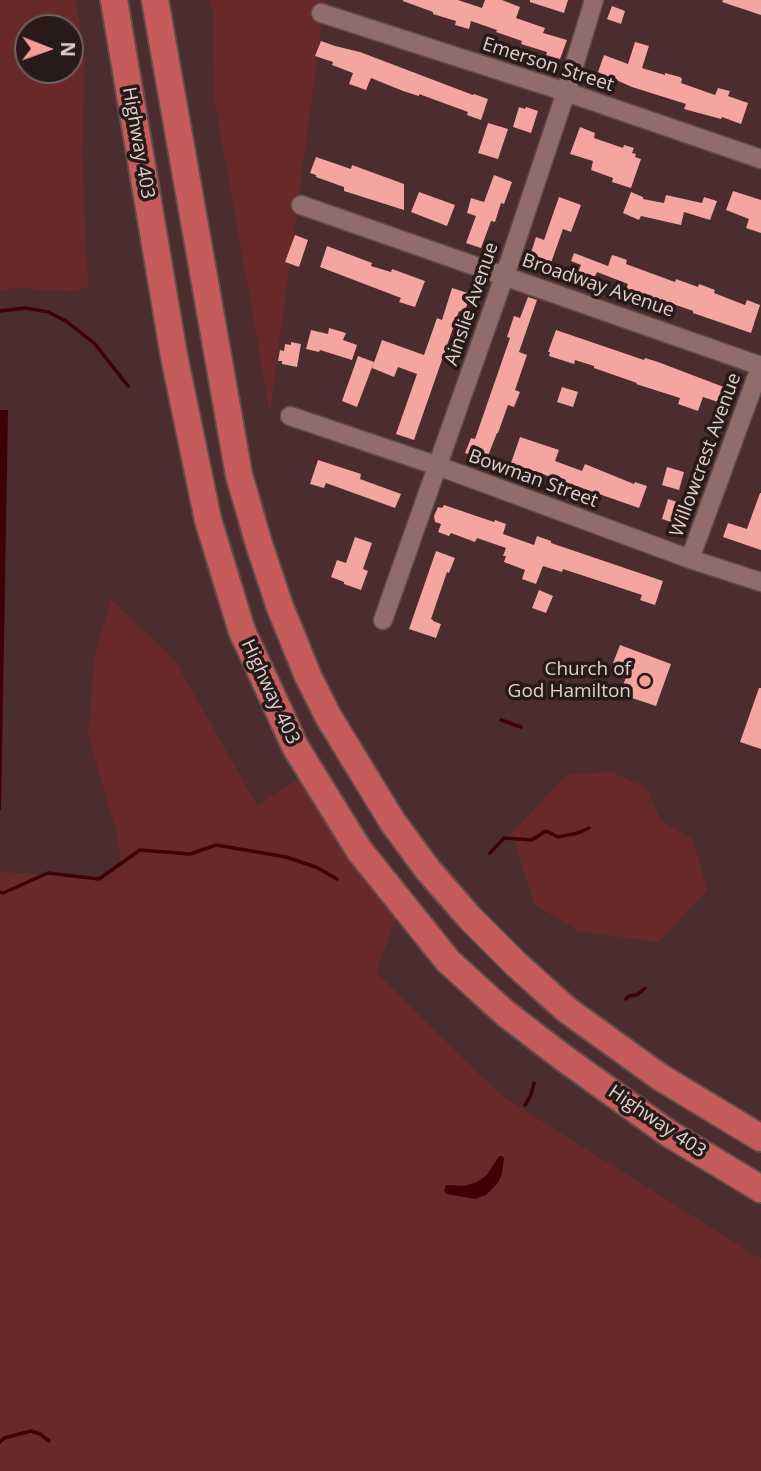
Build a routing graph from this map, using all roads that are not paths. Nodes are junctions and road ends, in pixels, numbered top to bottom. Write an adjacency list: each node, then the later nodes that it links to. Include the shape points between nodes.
1 (114, 0): 16 (highway, Highway 403, via 174,356 208,520 242,631 296,748 359,850 448,961 561,1056 668,1133)
2 (155, 0): 15 (highway, Highway 403, via 239,475 280,607 328,716 392,821 428,870 516,964 566,1010 660,1077)
3 (594, 0): 5 (street, Ainslie Avenue)
4 (321, 13): 5 (street, Emerson Street)
5 (566, 92): 6 (street, Emerson Street); 8 (street, Ainslie Avenue)
6 (761, 159)
7 (301, 205): 8 (street, Broadway Avenue)
8 (504, 276): 9 (street, Broadway Avenue); 11 (street, Ainslie Avenue)
9 (761, 366): 12 (street, Willowcrest Avenue)
10 (290, 416): 11 (street, Bowman Street)
11 (438, 466): 12 (street, Bowman Street); 14 (street, Ainslie Avenue)
12 (690, 559): 13 (street, Bowman Street)
13 (761, 582)
14 (383, 620)
15 (761, 1138)
16 (761, 1189)

